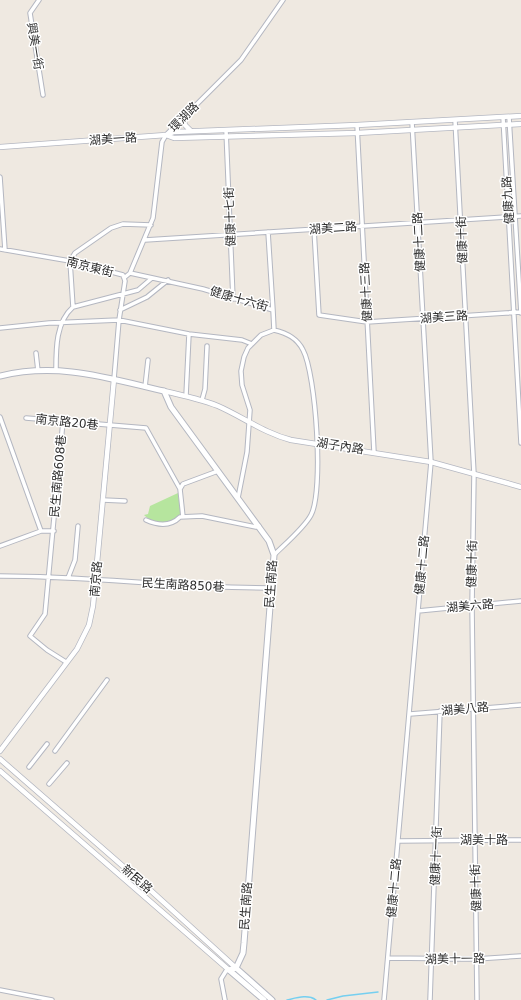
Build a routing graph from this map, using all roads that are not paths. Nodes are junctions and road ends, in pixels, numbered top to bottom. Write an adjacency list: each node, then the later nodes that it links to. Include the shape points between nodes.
1 (39, 0): 3 (street, 興美一街, via 30,13)
2 (283, 0): 7 (street, 環湖路, via 241,60)
3 (43, 95)
4 (521, 116): 6 (street)
5 (503, 117): 6 (street); 8 (street); 11 (street)
6 (509, 117): 12 (street, 健康九路)
7 (183, 118): 17 (street); 19 (street, 環湖路)
8 (455, 120): 9 (street); 14 (street)
9 (412, 122): 13 (street); 16 (street)
10 (521, 124): 12 (street, 湖美一路)
11 (503, 125): 12 (street, 湖美一路); 14 (street, 湖美一路); 25 (street, 健康九路)
12 (509, 125): 23 (street, 健康九路)
13 (357, 126): 15 (street); 18 (street)
14 (456, 128): 16 (street, 湖美一路); 26 (street, 健康十街)
15 (226, 130): 17 (street); 20 (street)
16 (412, 130): 18 (street, 湖美一路); 27 (street, 健康十二路)
17 (191, 131): 19 (street)
18 (357, 133): 20 (street, 湖美一路); 29 (street, 健康十三路)
19 (166, 135): 20 (street, 湖美一路, via 174,138); 21 (street, 湖美一路); 28 (street, 環湖路, via 162,142)
20 (226, 136): 32 (street, 健康十七街)
21 (0, 147)
22 (0, 177): 35 (street)
23 (515, 216): 24 (street, 湖美二路); 25 (street, 湖美二路); 47 (street, 健康九路)
24 (521, 216)
25 (509, 217): 26 (street, 湖美二路); 46 (street, 健康九路)
26 (461, 220): 27 (street, 湖美二路); 48 (street, 健康十街)
27 (418, 222): 29 (street, 湖美二路); 49 (street, 健康十二路)
28 (151, 225): 33 (street, 環湖路); 36 (street, via 123,224 111,228 75,253)
29 (362, 226): 30 (street, 湖美二路); 52 (street, 健康十三路)
30 (314, 229): 31 (street, 湖美二路); 52 (street, 湖美三路, via 319,315)
31 (268, 232): 32 (street, 湖美二路); 45 (street, 健康十六街)
32 (230, 234): 33 (street, 湖美二路); 42 (street, 健康十七街)
33 (145, 240): 37 (street, 環湖路)
34 (0, 249): 35 (street, 南京東街)
35 (5, 250): 36 (street, 南京東街)
36 (70, 261): 38 (street, 南京東街, via 123,275); 43 (street)
37 (130, 273): 38 (street, 環湖路); 39 (street, 健康十六街)
38 (124, 278): 41 (street, 南京東街)
39 (152, 278): 40 (street, 健康十六街); 41 (street, via 138,290)
40 (168, 280): 42 (street, 健康十六街); 44 (street, via 137,303)
41 (122, 294): 43 (street); 44 (street, 南京東街)
42 (233, 299): 45 (street, 健康十六街)
43 (73, 307): 51 (street, via 65,314)
44 (120, 310): 50 (street, 南京東街)
45 (272, 310): 54 (street)
46 (514, 312): 47 (street, 湖美三路); 48 (street, 湖美三路); 74 (street, 健康九路)
47 (521, 312)
48 (465, 315): 49 (street, 湖美三路); 78 (street, 健康十街)
49 (424, 318): 52 (street, 湖美三路); 76 (street, 健康十二路)
50 (119, 320): 51 (street); 55 (street); 63 (street, 南京東街)
51 (62, 322): 53 (street); 60 (street, via 56,348)
52 (367, 322): 75 (street, 健康十三路)
53 (0, 328)
54 (274, 330): 56 (street, via 261,335); 73 (street, via 291,336 307,358 314,394)
55 (189, 334): 56 (street, via 242,340); 66 (street)
56 (252, 344): 71 (street, via 244,357 241,370 242,385 250,410)
57 (207, 346): 67 (street)
58 (36, 353): 61 (street)
59 (148, 360): 64 (street)
60 (56, 369): 61 (main road); 63 (main road)
61 (38, 371): 62 (main road)
62 (0, 376)
63 (114, 379): 64 (main road); 72 (street, 南京路)
64 (145, 386): 65 (main road)
65 (164, 391): 66 (street, 湖子內路); 77 (main road, 民生南路, via 171,407)
66 (186, 396): 67 (street, 湖子內路)
67 (202, 400): 71 (street, 湖子內路)
68 (0, 418): 88 (street, 民生南路608巷)
69 (26, 418): 70 (street, 南京路20巷)
70 (63, 421): 72 (street, 南京路20巷); 89 (street, 民生南路608巷)
71 (248, 423): 73 (street, 湖子內路, via 273,435 291,440); 81 (street, via 247,452)
72 (109, 426): 80 (street, 南京路20巷, via 146,428); 82 (street, 南京路)
73 (316, 442): 75 (street, 湖子內路); 91 (street, via 318,488 311,515)
74 (521, 444)
75 (374, 452): 76 (street, 湖子內路)
76 (431, 462): 78 (street, 湖子內路); 99 (street, 健康十二路)
77 (218, 471): 80 (street, via 183,484); 81 (main road, 民生南路)
78 (474, 474): 79 (street, 湖子內路); 98 (street, 健康十街)
79 (521, 487)
80 (180, 489): 84 (street)
81 (238, 498): 87 (main road, 民生南路)
82 (103, 500): 83 (street); 95 (street, 南京路)
83 (125, 501)
84 (183, 517): 85 (street, via 164,524 154,524); 87 (street, via 202,516)
85 (146, 520)
86 (78, 526): 94 (street, via 75,560)
87 (259, 526): 91 (main road, 民生南路)
88 (41, 531): 89 (street, 民生南路608巷); 90 (street)
89 (54, 531): 93 (street, 民生南路608巷)
90 (0, 546)
91 (274, 555): 96 (main road, 民生南路)
92 (0, 576): 93 (street, 民生南路850巷)
93 (49, 576): 94 (street, 民生南路850巷); 100 (street, 民生南路608巷, via 45,614 30,636)
94 (68, 578): 95 (street, 民生南路850巷)
95 (96, 579): 96 (street, 民生南路850巷, via 157,585); 100 (street, 南京路, via 89,625 77,649)
96 (270, 588): 122 (main road, 民生南路, via 244,943 243,953)
97 (521, 601): 98 (street, 湖美六路)
98 (472, 606): 99 (street, 湖美六路); 103 (street, 健康十街)
99 (418, 611): 105 (street, 健康十二路)
100 (66, 662): 107 (street, 南京路)
101 (108, 680): 108 (street)
102 (521, 704): 103 (street, 湖美八路)
103 (473, 708): 104 (street, 湖美八路); 115 (street, 健康十街)
104 (440, 711): 105 (street, 湖美八路); 114 (street, 健康十一街)
105 (410, 714): 117 (street, 健康十二路)
106 (47, 744): 111 (street)
107 (0, 751)
108 (55, 751)
109 (0, 759): 122 (street, 新民路)
110 (67, 763): 113 (street)
111 (29, 767)
112 (0, 771): 123 (street, 新民路)
113 (49, 784)
114 (437, 840): 115 (street, 湖美十路); 117 (street, 湖美十路); 121 (street, 健康十一街)
115 (475, 840): 116 (street, 湖美十路); 120 (street, 健康十街, via 478,925)
116 (521, 840)
117 (398, 841): 119 (street, 健康十二路)
118 (521, 956): 120 (street, 湖美十一路)
119 (388, 958): 121 (street, 湖美十一路); 129 (street, 健康十二路)
120 (476, 959): 121 (street, 湖美十一路); 131 (street, 健康十街)
121 (432, 960): 130 (street, 健康十一街)
122 (236, 968): 123 (main road); 128 (main road, 新民路)
123 (230, 970): 126 (street, via 226,971 221,979); 127 (main road, 新民路)
124 (0, 990): 125 (street)
125 (52, 1000)
126 (225, 1000)
127 (264, 1000)
128 (272, 1000)
129 (384, 1000)
130 (430, 1000)
131 (477, 1000)

